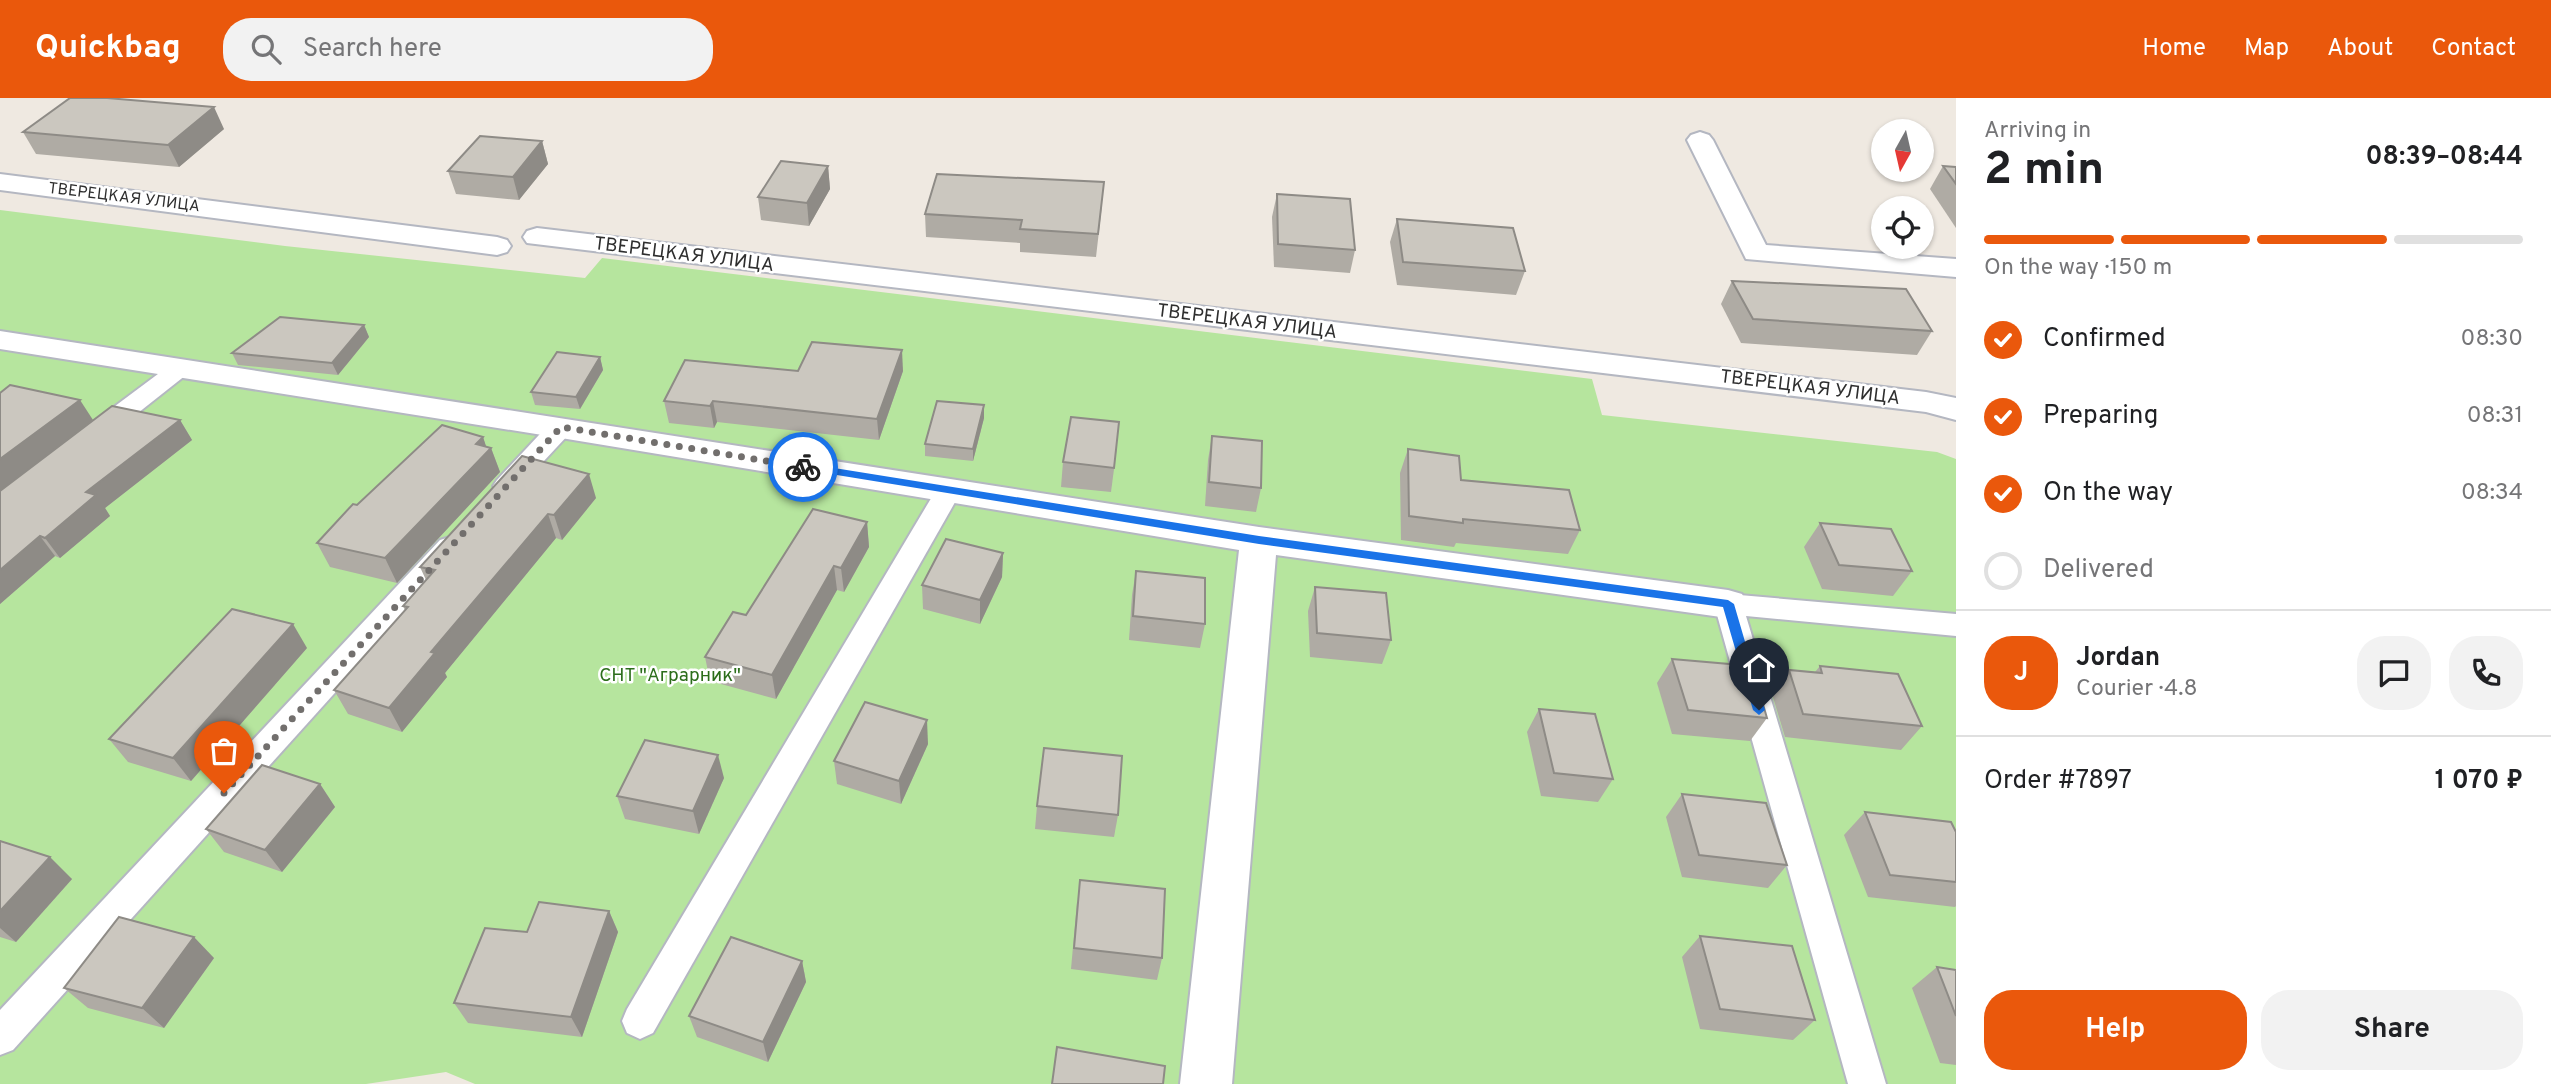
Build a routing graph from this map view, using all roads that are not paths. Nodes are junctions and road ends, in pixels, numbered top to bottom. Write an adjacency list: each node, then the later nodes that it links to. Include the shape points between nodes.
1 (1700, 140): 5 (street, via 1756,253)
2 (0, 182): 4 (street, ТВЕРЕЦКАЯ УЛИЦА)
3 (537, 237): 8 (street, ТВЕРЕЦКАЯ УЛИЦА)
4 (497, 246)
5 (1956, 268)
6 (0, 340): 7 (street)
7 (178, 370): 9 (street); 10 (lane)
8 (1956, 409)
9 (561, 427): 11 (street); 16 (lane)
10 (73, 451)
11 (948, 490): 12 (street); 15 (lane)
12 (1259, 540): 13 (street); 17 (street)
13 (1728, 604): 14 (lane); 18 (lane)
14 (1956, 625)
15 (640, 1021)
16 (0, 1037)
17 (1206, 1084)
18 (1867, 1084)

